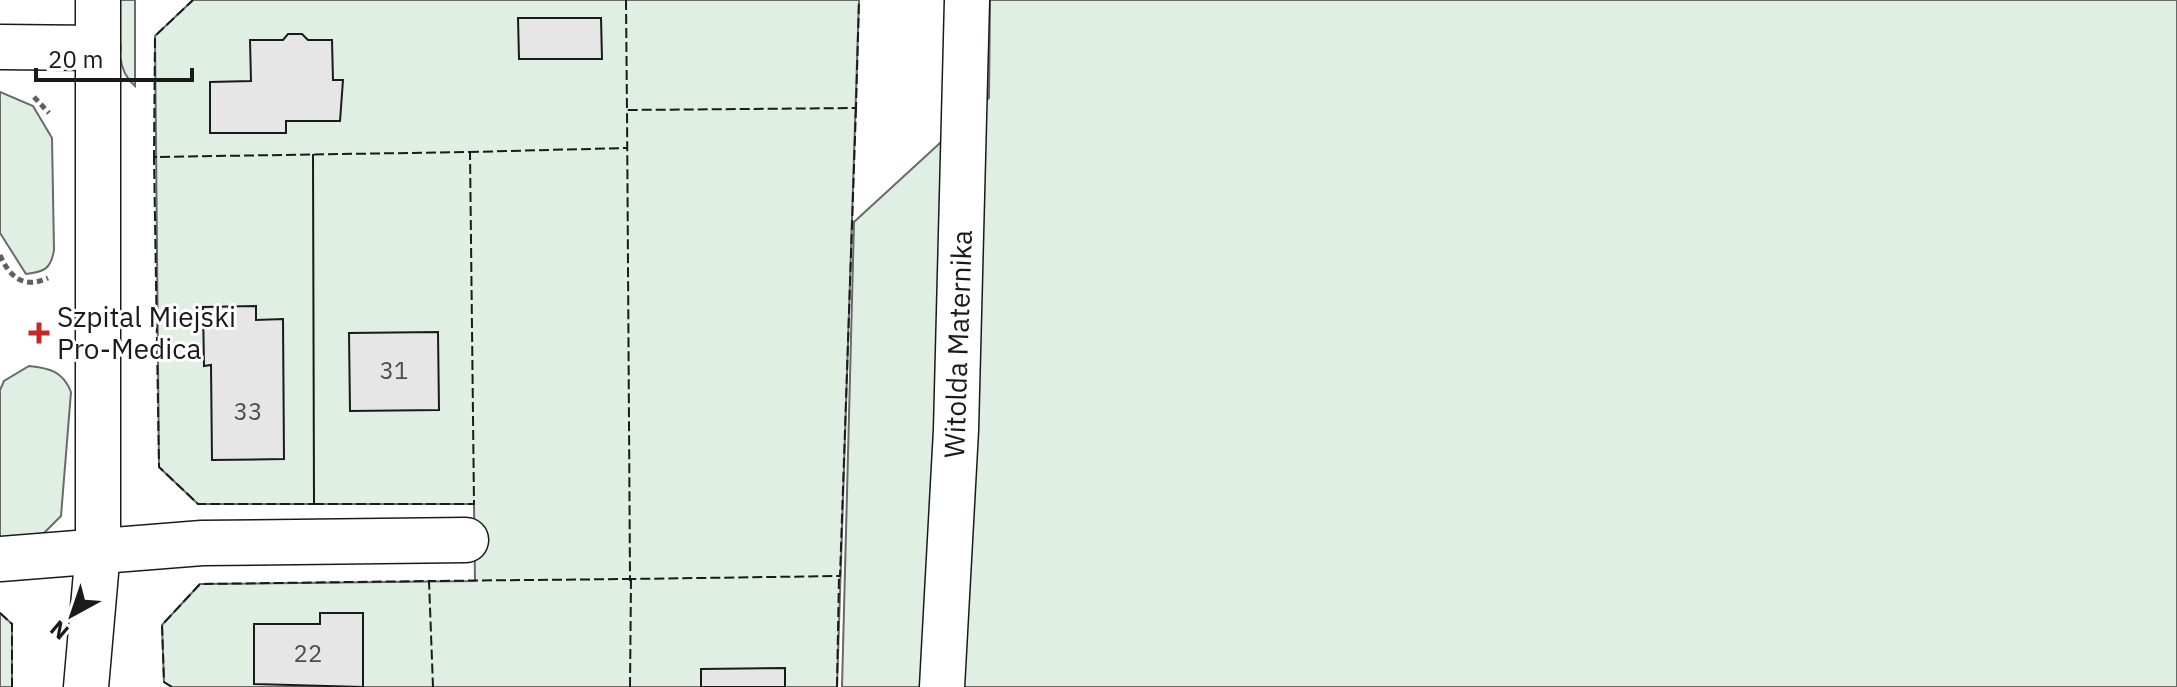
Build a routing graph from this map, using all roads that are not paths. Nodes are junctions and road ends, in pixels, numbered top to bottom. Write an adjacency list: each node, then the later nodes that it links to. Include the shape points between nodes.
1 (98, 0): 4 (street)
2 (967, 0): 9 (street, Witolda Maternika, via 956,430)
3 (0, 47): 4 (street)
4 (98, 48): 6 (street)
5 (466, 540): 6 (street, via 202,543)
6 (98, 550): 7 (street); 8 (street)
7 (0, 559)
8 (86, 687)
9 (942, 687)

